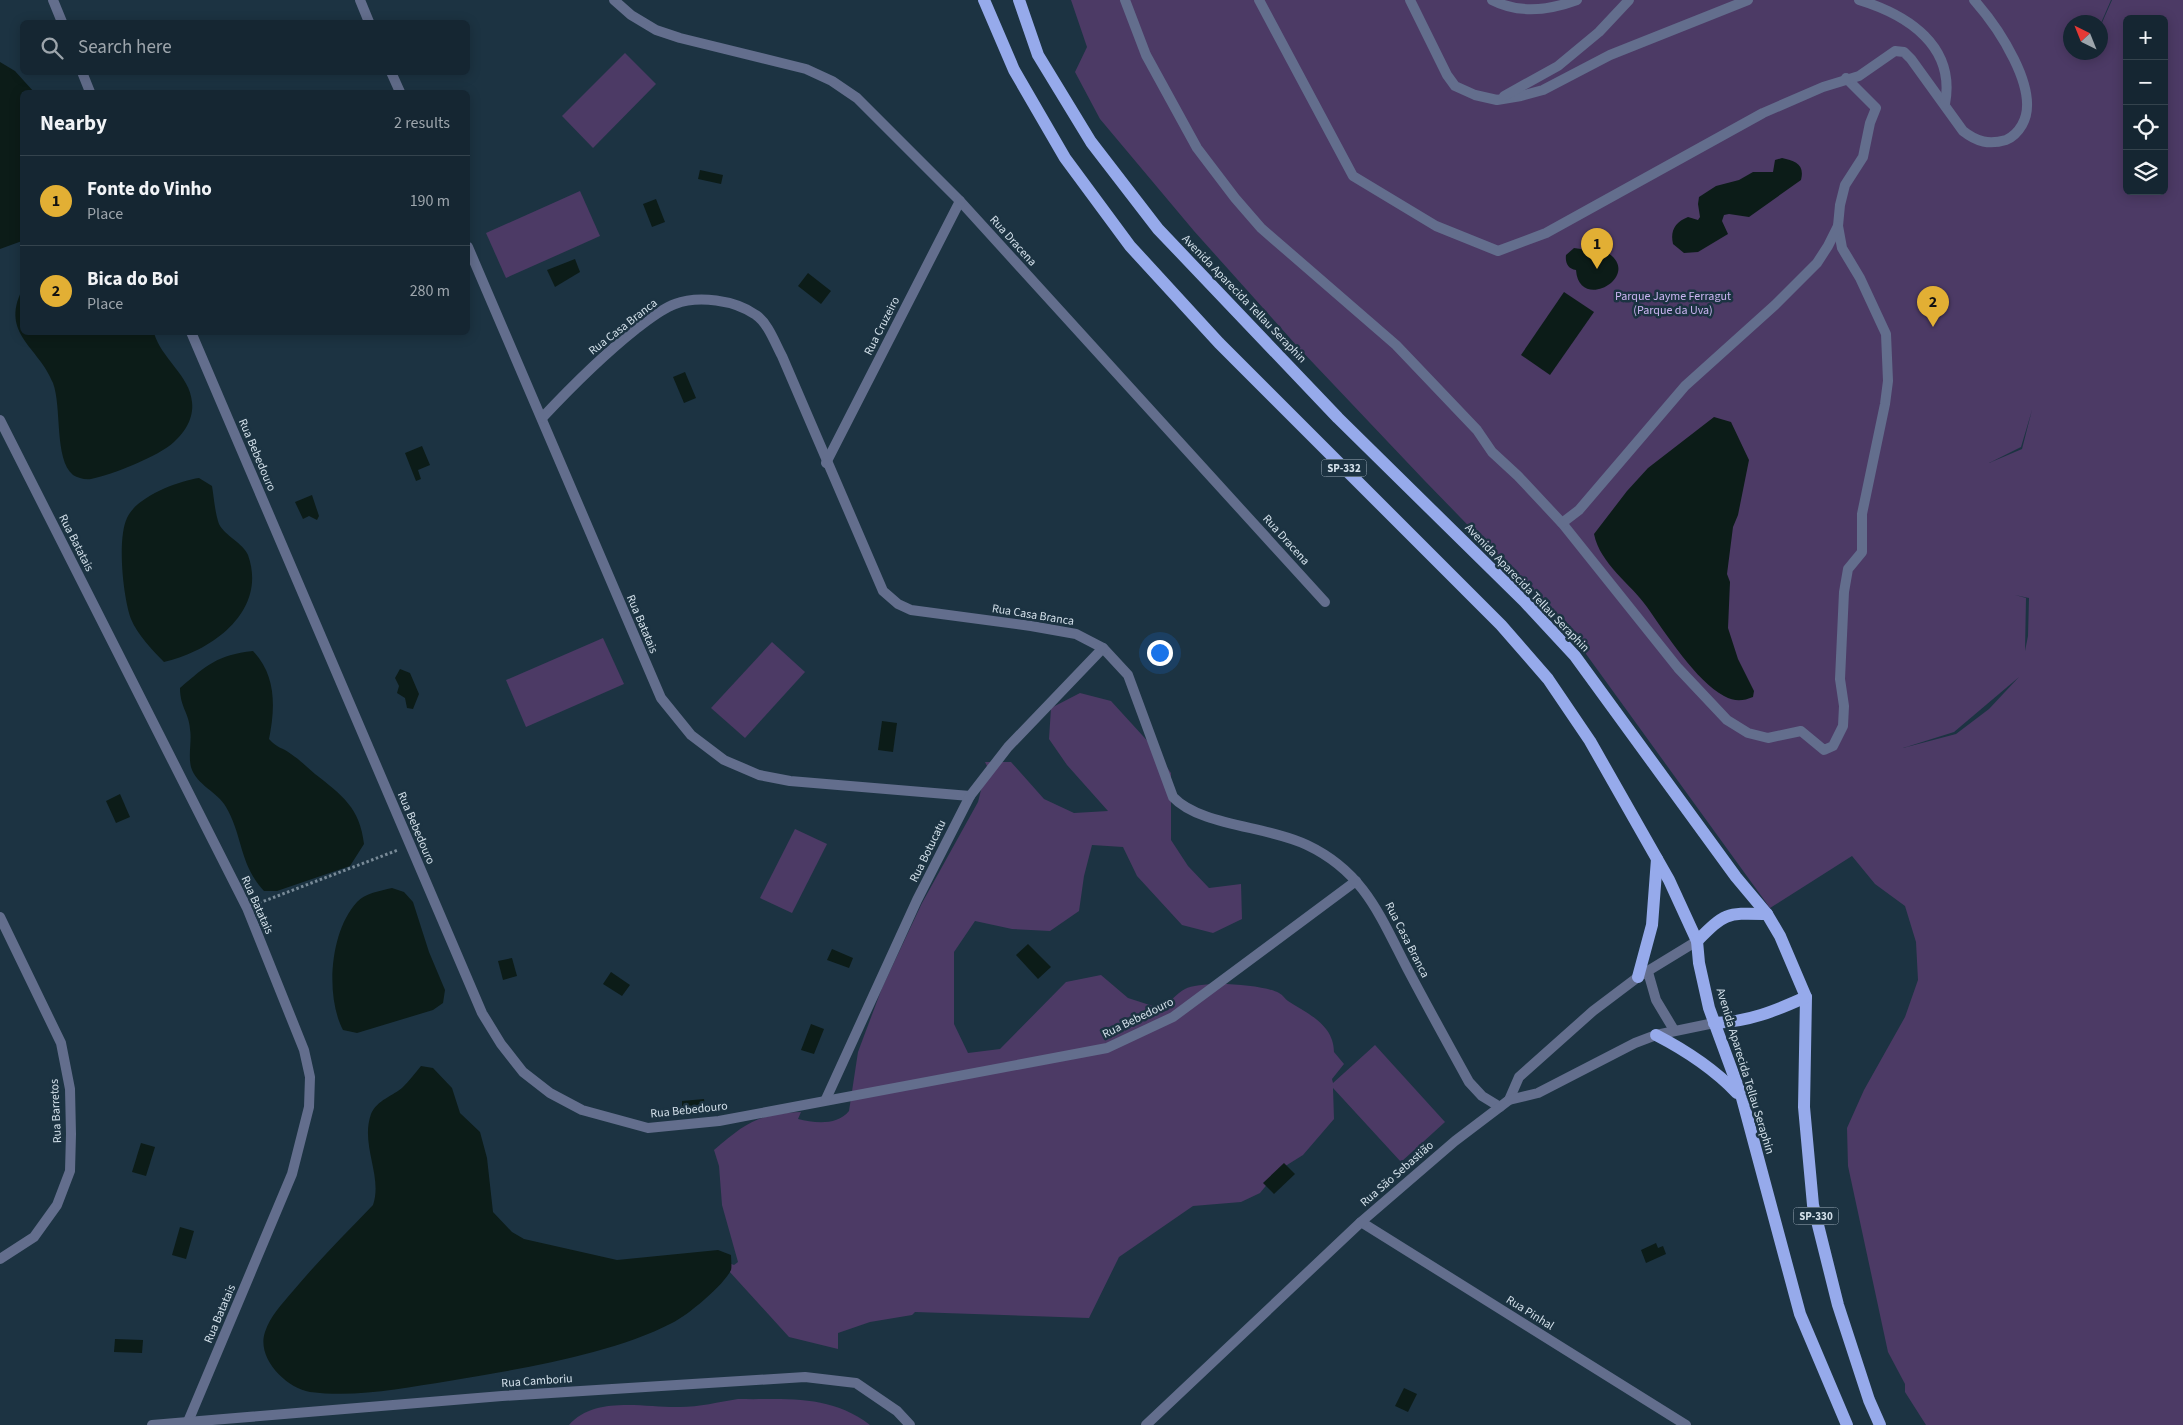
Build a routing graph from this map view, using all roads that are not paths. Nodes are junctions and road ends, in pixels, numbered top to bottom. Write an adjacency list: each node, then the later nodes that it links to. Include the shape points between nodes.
1 (53, 0): 15 (street)
2 (360, 0): 16 (street)
3 (614, 0): 24 (street, Rua Dracena, via 656,30 806,69 832,81 857,98)
4 (984, 0): 35 (main road, Avenida Aparecida Tellau Seraphin / SP-332, via 1014,70 1065,158 1130,246 1219,343 1501,625 1548,679 1590,741)
5 (1019, 0): 37 (main road, Avenida Aparecida Tellau Seraphin / SP-332, via 1038,55 1091,142 1158,229 1338,418 1524,601 1575,656 1736,877)
6 (1125, 0): 31 (street, via 1146,55 1197,148 1235,198 1261,228 1300,264 1396,346)
7 (1259, 0): 19 (street, via 1353,176 1436,226 1498,251 1546,234 1764,113)
8 (1410, 0): 22 (street, via 1455,86)
9 (1492, 0): 10 (street, via 1539,10)
10 (1577, 0)
11 (1629, 0): 22 (street, via 1599,32 1558,66)
12 (1748, 0): 22 (street, via 1610,55 1542,90)
13 (1859, 0): 23 (street, via 1895,13 1932,43 1940,55 1947,80)
14 (1974, 0): 23 (street, via 1991,20 2022,80 2027,93 2027,118 2011,138 1988,144 1974,140 1963,131)
15 (61, 20)
16 (368, 20)
17 (83, 75): 20 (street)
18 (392, 75): 21 (street)
19 (1846, 78): 23 (street, via 1858,76 1895,51 1904,52); 25 (street, via 1876,108 1862,156 1845,185)
20 (89, 90)
21 (399, 90)
22 (1497, 100)
23 (1945, 104)
24 (960, 201): 30 (street, Rua Cruzeiro); 32 (street, Rua Dracena)
25 (1838, 226): 31 (street, via 1817,263 1776,305 1685,386 1578,510); 31 (street, via 1842,248 1886,334 1888,381 1863,506 1862,552 1848,569 1844,592 1840,679 1843,726 1833,746 1824,750 1801,731 1768,738 1748,733 1727,720 1678,668)
26 (470, 252): 28 (street, Rua Batatais)
27 (192, 335): 46 (street, Rua Bebedouro, via 482,1013 523,1072 550,1093 582,1110 648,1128 720,1121)
28 (542, 418): 30 (street, Rua Casa Branca, via 581,376 652,317 675,304 708,299 756,315 771,335); 34 (street, Rua Batatais, via 661,698 691,735 724,760 759,775 790,781)
29 (0, 420): 51 (street, Rua Batatais, via 247,908 304,1050 310,1077 310,1106 292,1174)
30 (826, 463): 33 (street, Rua Casa Branca, via 883,591 898,604 911,610 1076,634)
31 (1562, 523)
32 (1325, 602)
33 (1103, 648): 34 (street, Rua Botucatu, via 1008,746); 36 (street, Rua Casa Branca, via 1128,675 1173,797 1181,806 1193,813 1307,844)
34 (970, 796): 46 (street, Rua Botucatu, via 917,900)
35 (1657, 859): 39 (main road, Avenida Aparecida Tellau Seraphin / SP-332); 40 (main road, via 1652,925)
36 (1356, 881): 46 (street, Rua Bebedouro, via 1173,1017 1107,1048); 48 (street, Rua Casa Branca, via 1387,924 1469,1082 1482,1096)
37 (1767, 914): 39 (main road, via 1736,913 1720,919); 41 (main road, Avenida Aparecida Tellau Seraphin)
38 (0, 917): 50 (street, Rua Barretos, via 61,1043 70,1089 72,1134 70,1171 57,1206 34,1237)
39 (1697, 941): 40 (street); 42 (main road, Avenida Aparecida Tellau Seraphin, via 1699,963)
40 (1643, 975): 43 (street); 47 (street, via 1593,1011 1519,1077)
41 (1806, 997): 42 (main road, via 1746,1020); 57 (main road, Avenida Aparecida Tellau Seraphin / SP-330, via 1804,1106 1813,1206 1838,1305)
42 (1714, 1023): 43 (street, Rua São Sebastião); 45 (main road, Avenida Aparecida Tellau Seraphin / SP-330)
43 (1674, 1030): 44 (street, Rua São Sebastião)
44 (1656, 1035): 45 (main road, via 1695,1056); 47 (street, Rua São Sebastião, via 1538,1093)
45 (1742, 1098): 56 (main road, Avenida Aparecida Tellau Seraphin / SP-330, via 1800,1314)
46 (826, 1099)
47 (1509, 1100): 48 (street, Rua São Sebastião)
48 (1500, 1107): 49 (street, Rua São Sebastião)
49 (1361, 1222): 54 (street, Rua São Sebastião); 55 (street, Rua Pinhal)
50 (0, 1259)
51 (187, 1424): 52 (street, Rua Camboriu); 53 (street, Rua Camboriu, via 502,1396 805,1377 856,1383 897,1411)
52 (152, 1425)
53 (910, 1425)
54 (1147, 1425)
55 (1686, 1425)
56 (1847, 1425)
57 (1880, 1425)

